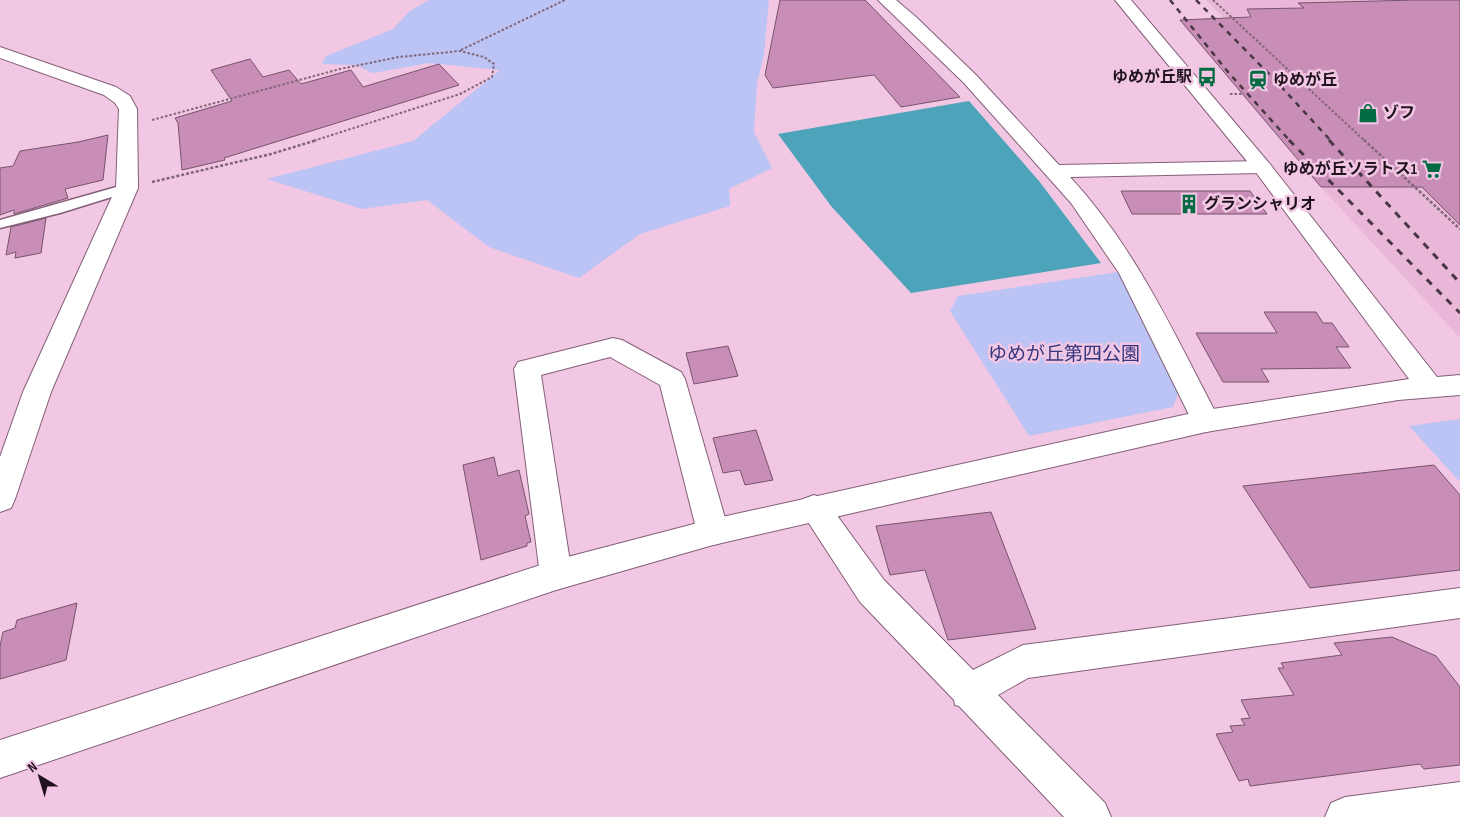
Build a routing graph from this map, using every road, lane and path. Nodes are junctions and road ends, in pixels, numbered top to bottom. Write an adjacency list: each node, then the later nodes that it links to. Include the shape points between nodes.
1 (565, 0): 5 (path)
2 (886, 0): 9 (street, via 970,78)
3 (1123, 0): 8 (street)
4 (1213, 0): 12 (path)
5 (460, 51): 7 (path, via 399,57 340,68); 10 (path, via 484,57 494,64 492,77 460,94 271,154)
6 (0, 52): 7 (street, via 110,91 123,100 128,109)
7 (128, 126): 10 (street)
8 (1262, 167): 9 (street); 14 (street)
9 (1055, 171): 15 (street, via 1079,199 1130,272)
10 (127, 188): 11 (lane); 16 (street, via 37,392)
11 (0, 224)
12 (1460, 230)
13 (1460, 385): 14 (street)
14 (1430, 387): 15 (street)
15 (1206, 422): 17 (street)
16 (0, 499)
17 (814, 508): 18 (street); 21 (street, via 872,592)
18 (713, 532): 19 (street); 19 (street, via 672,379 613,347 527,369)
19 (556, 575): 22 (street)
20 (1460, 603): 21 (street, via 1023,662)
21 (968, 692): 24 (street)
22 (0, 759)
23 (1460, 801): 25 (street)
24 (1091, 817)
25 (1345, 817)

